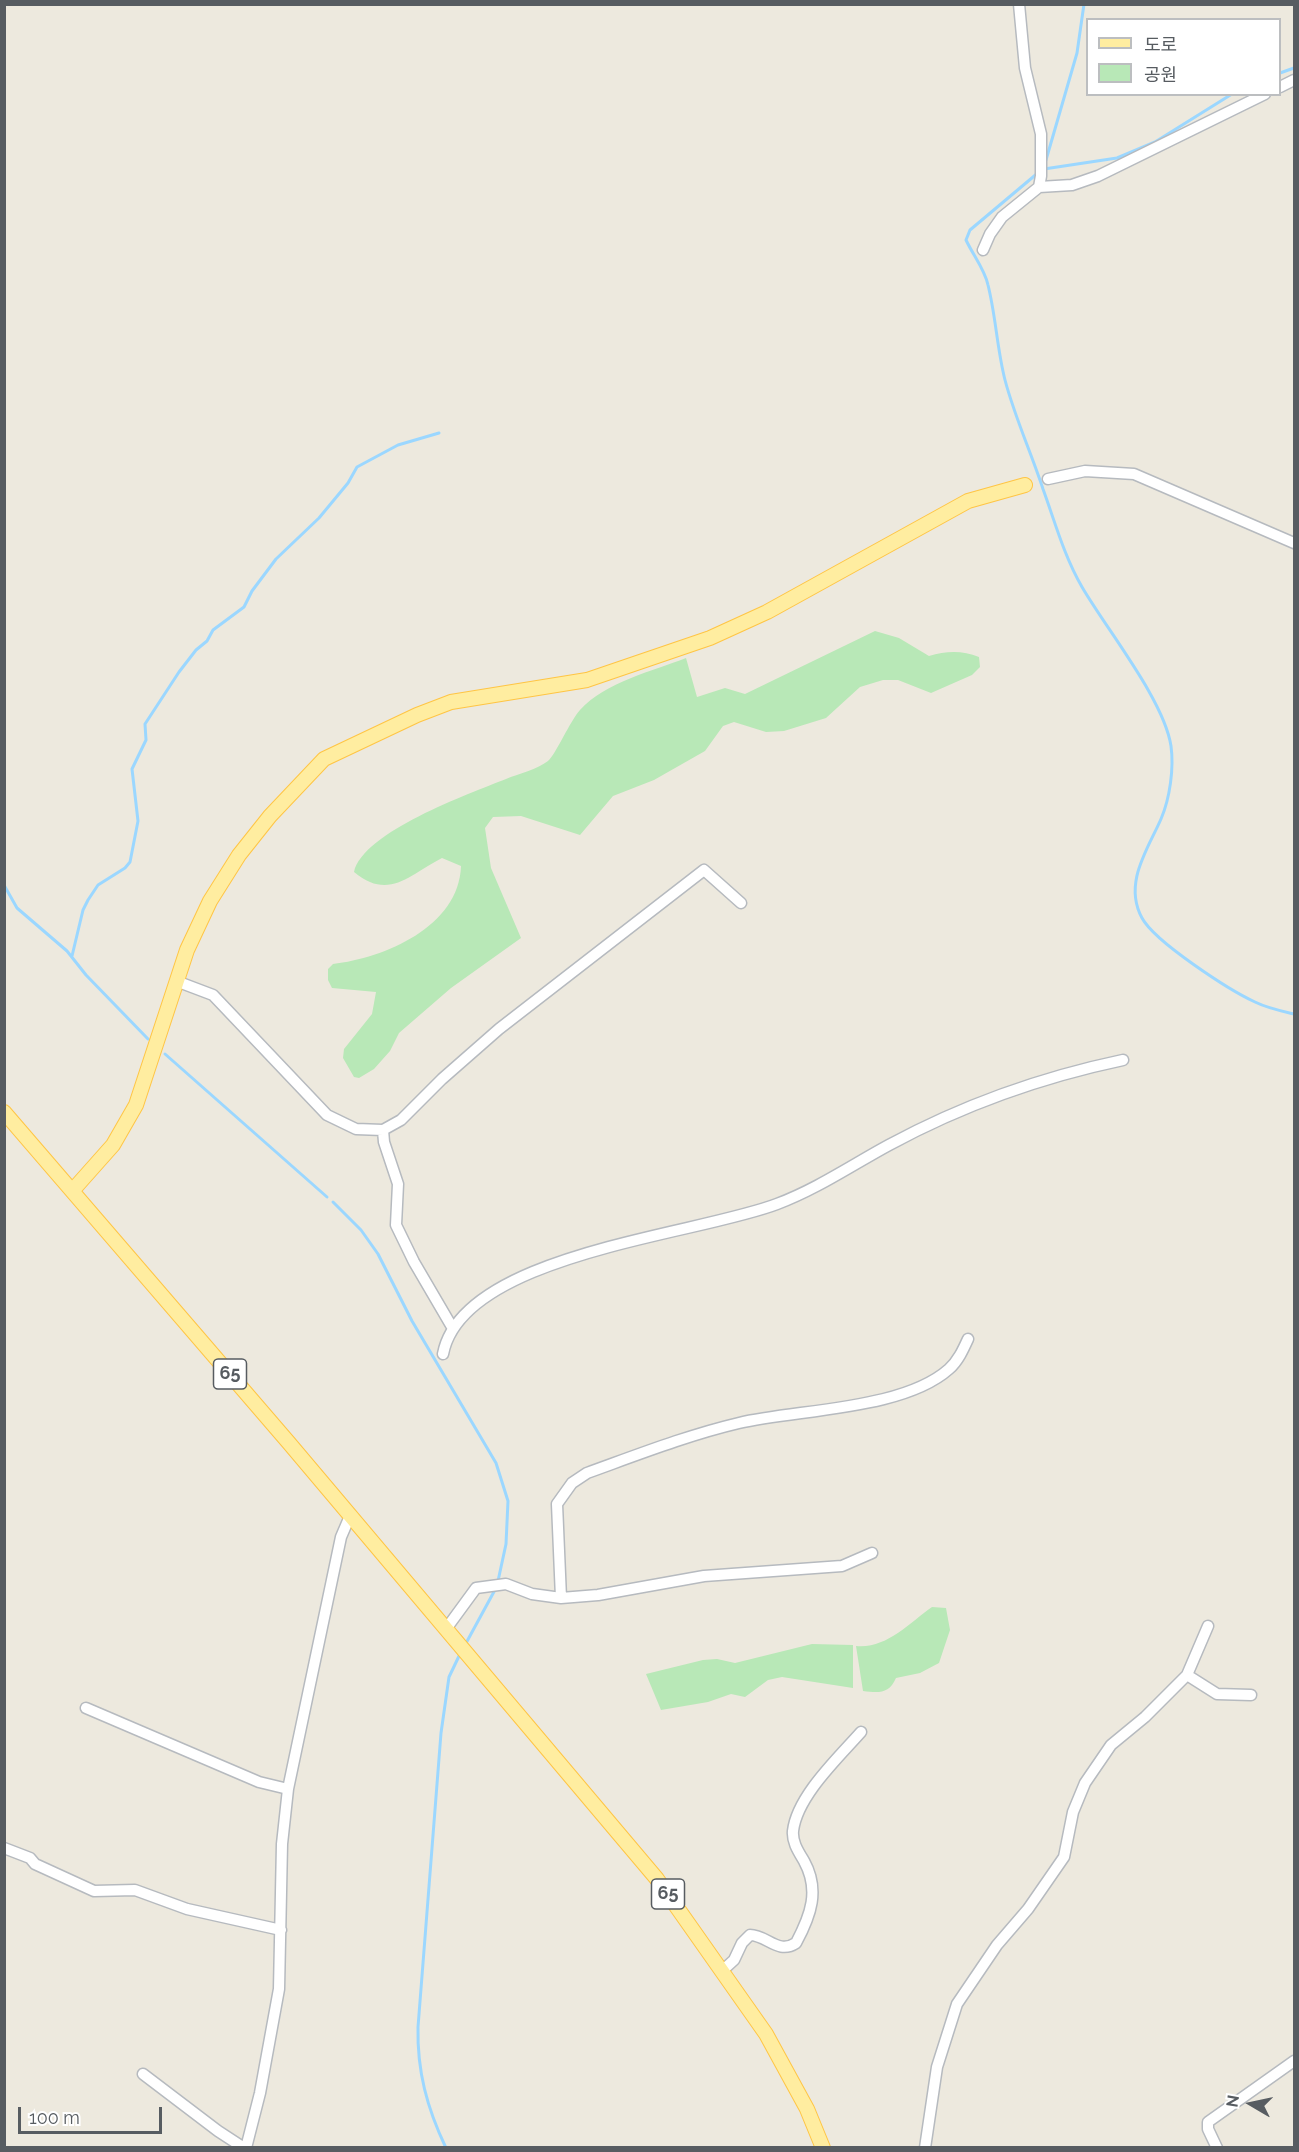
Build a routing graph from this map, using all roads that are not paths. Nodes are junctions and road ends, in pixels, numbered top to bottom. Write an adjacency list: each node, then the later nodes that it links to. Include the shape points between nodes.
1 (1020, 4): 3 (street, via 1025,68 1041,134)
2 (1261, 96): 3 (street, via 1098,176 1072,185)
3 (1039, 187): 4 (street, via 1002,217)
4 (983, 250)
5 (1048, 479): 7 (street, via 1085,471 1134,474)
6 (1025, 485): 9 (main road, via 968,501 767,612 710,638 587,680 451,702 330,755 284,798 239,855 196,925)
7 (1294, 543)
8 (741, 903): 12 (street, via 704,870 499,1029 401,1120)
9 (176, 981): 12 (street, via 213,995 327,1115 356,1130); 13 (main road, via 136,1105 113,1145)
10 (1123, 1060): 14 (street, via 1060,1074 949,1115 806,1193 775,1205 557,1262 505,1287)
11 (4, 1112): 13 (main road, 65)
12 (383, 1130): 14 (street, via 398,1184 396,1225)
13 (73, 1190): 17 (main road, 65)
14 (452, 1327): 16 (street)
15 (968, 1339): 19 (street, via 951,1368 921,1388 739,1423 587,1473 572,1483 557,1504)
16 (443, 1354)
17 (350, 1516): 21 (main road, 65); 26 (street, via 341,1537)
18 (872, 1553): 19 (street, via 842,1566 704,1576)
19 (561, 1598): 21 (street, via 532,1594 506,1584 476,1588)
20 (1209, 1626): 22 (street)
21 (449, 1633): 29 (main road, 65, via 624,1838)
22 (1186, 1675): 23 (street, via 1217,1694); 34 (street, via 1111,1745 1079,1794 1064,1857 1054,1875 997,1945 957,2004 938,2067)
23 (1251, 1695)
24 (86, 1708): 26 (street, via 259,1782)
25 (861, 1732): 29 (street, via 823,1775 796,1818 794,1841 814,1885 811,1912 796,1943 778,1947 750,1935)
26 (288, 1790): 28 (street, via 282,1844)
27 (4, 1848): 28 (street, via 86,1889 135,1890 187,1909)
28 (281, 1929): 32 (street, via 277,2000 260,2093)
29 (723, 1970): 33 (main road, 65, via 787,2070)
30 (1294, 2061): 35 (street, via 1208,2122)
31 (143, 2074): 32 (street)
32 (245, 2148)
33 (823, 2148)
34 (925, 2148)
35 (1216, 2148)

